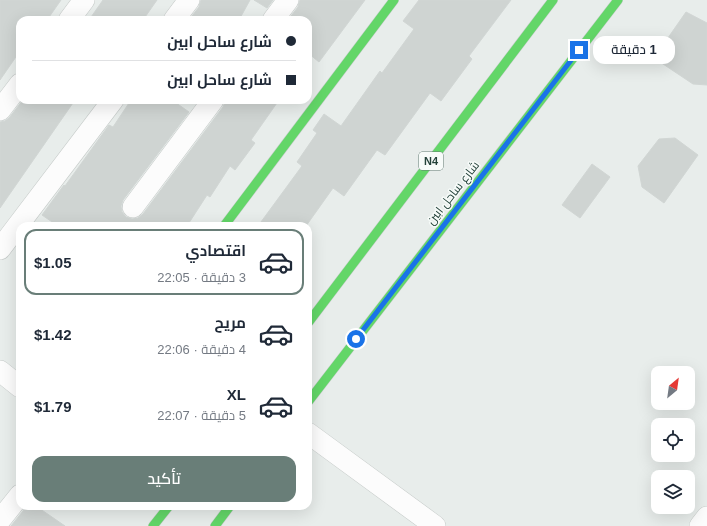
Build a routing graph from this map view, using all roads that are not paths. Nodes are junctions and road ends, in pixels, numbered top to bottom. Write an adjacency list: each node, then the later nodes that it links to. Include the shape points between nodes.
1 (84, 0): 7 (street)
2 (189, 0): 8 (street)
3 (288, 0): 9 (street)
4 (394, 0): 16 (main road)
5 (554, 0): 19 (main road, N4)
6 (618, 0): 22 (main road, شارع ساحل ابين)
7 (72, 16)
8 (177, 16)
9 (276, 16)
10 (16, 89): 13 (street)
11 (110, 104): 15 (street)
12 (210, 104): 14 (street)
13 (0, 110)
14 (133, 207)
15 (20, 222)
16 (227, 222)
17 (16, 228): 18 (street)
18 (0, 249)
19 (312, 318)
20 (0, 371): 21 (street)
21 (16, 384)
22 (312, 397)
23 (312, 436): 31 (street)
24 (16, 499): 28 (street)
25 (166, 510): 29 (main road)
26 (227, 510): 30 (main road)
27 (707, 517): 32 (street)
28 (0, 520)
29 (154, 526)
30 (215, 526)
31 (435, 526)
32 (700, 526)

